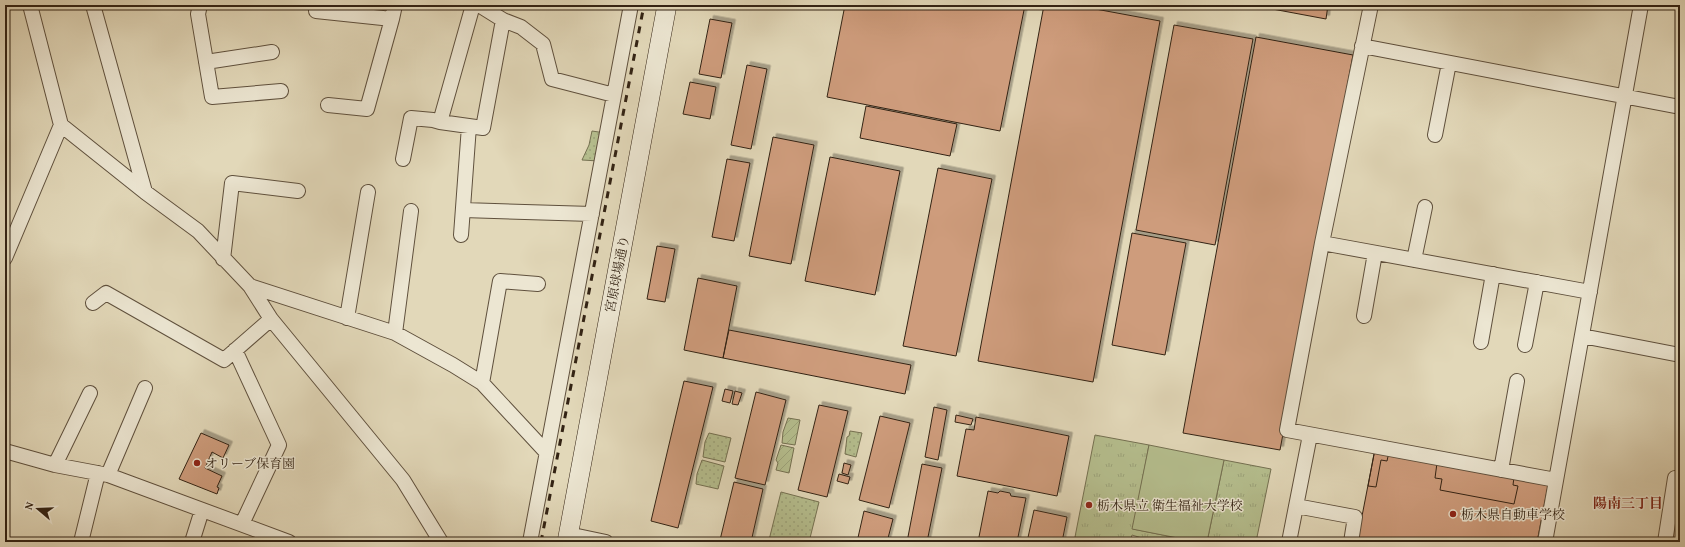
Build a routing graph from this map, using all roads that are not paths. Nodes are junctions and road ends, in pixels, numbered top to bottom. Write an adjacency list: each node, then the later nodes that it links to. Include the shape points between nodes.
1 (30, 5): 24 (street)
2 (93, 5): 29 (street)
3 (200, 5): 16 (street, via 198,14)
4 (395, 5): 12 (street)
5 (473, 5): 23 (street)
6 (479, 5): 13 (street)
7 (632, 5): 19 (street)
8 (667, 5): 71 (street, 宮原球場通り)
9 (1371, 5): 14 (street)
10 (1640, 5): 20 (street)
11 (316, 11): 12 (street)
12 (392, 19): 21 (street, via 367,109)
13 (503, 20): 19 (street, via 521,27 543,44 552,80); 25 (street, via 483,128)
14 (1362, 46): 17 (street); 36 (street)
15 (272, 52): 16 (street)
16 (206, 62): 18 (street, via 212,97)
17 (1449, 62): 20 (street); 26 (street)
18 (281, 90)
19 (614, 95): 34 (street)
20 (1624, 96): 22 (street); 45 (street)
21 (328, 105)
22 (1680, 107)
23 (440, 122): 25 (street); 27 (street, via 411,118)
24 (61, 125): 29 (street); 38 (street)
25 (468, 126): 32 (street)
26 (1435, 135)
27 (403, 159)
28 (298, 191): 39 (street, via 232,183)
29 (145, 192): 39 (street, via 198,231)
30 (368, 192): 48 (street)
31 (1425, 207): 40 (street)
32 (463, 210): 34 (street); 35 (street)
33 (411, 211): 50 (street)
34 (592, 214): 62 (street)
35 (461, 235)
36 (1322, 243): 37 (street); 60 (street, via 1287,430)
37 (1375, 253): 40 (street); 47 (street)
38 (5, 258)
39 (223, 259): 44 (street)
40 (1414, 260): 41 (street)
41 (1493, 274): 42 (street); 52 (street)
42 (1537, 282): 45 (street); 53 (street)
43 (538, 284): 57 (street, via 500,281)
44 (250, 286): 48 (street); 49 (street)
45 (1590, 292): 51 (street)
46 (93, 303): 54 (street, via 106,293 224,360)
47 (1364, 316)
48 (347, 318): 50 (street)
49 (271, 320): 54 (street); 75 (street, via 403,480)
50 (395, 333): 57 (street, via 453,364)
51 (1582, 336): 55 (street); 67 (street)
52 (1481, 342)
53 (1525, 345)
54 (234, 350): 70 (street, via 279,445)
55 (1680, 355)
56 (1517, 381): 64 (street)
57 (482, 383): 62 (street)
58 (145, 388): 65 (street)
59 (90, 393): 63 (street)
60 (1310, 435): 64 (street); 68 (street)
61 (5, 451): 63 (street)
62 (547, 453): 76 (street)
63 (55, 465): 65 (street)
64 (1502, 470): 67 (street)
65 (103, 474): 69 (street); 73 (street)
66 (1675, 478): 81 (street)
67 (1556, 480): 80 (street)
68 (1296, 506): 78 (street); 79 (street, via 1355,517)
69 (202, 510): 70 (street); 74 (street)
70 (242, 524): 72 (street)
71 (567, 538): 77 (street)
72 (286, 541)
73 (81, 542)
74 (192, 542)
75 (441, 542)
76 (530, 542)
77 (606, 542)
78 (1289, 542)
79 (1351, 542)
80 (1545, 542)
81 (1665, 542)

